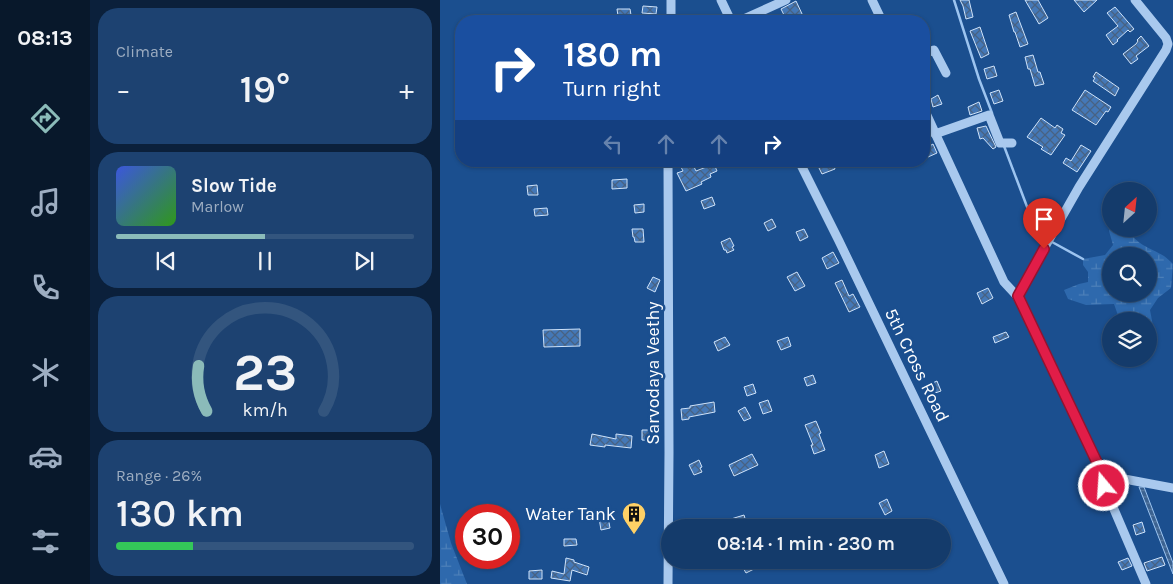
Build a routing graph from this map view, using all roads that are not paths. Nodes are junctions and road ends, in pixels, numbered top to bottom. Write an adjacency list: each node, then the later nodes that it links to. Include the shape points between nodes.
1 (671, 0): 6 (street)
2 (722, 0): 7 (street)
3 (786, 0): 8 (street)
4 (872, 0): 9 (street)
5 (1135, 0): 17 (street, via 1166,38 1166,50 1080,187)
6 (671, 15)
7 (728, 15)
8 (752, 15)
9 (879, 15)
10 (930, 52): 11 (street, via 934,50)
11 (946, 73)
12 (930, 123): 13 (street)
13 (935, 134): 14 (street, via 989,115 1000,143); 17 (street, via 1004,282)
14 (1012, 143)
15 (668, 167): 20 (street, Sarvodaya Veethy)
16 (802, 167): 21 (street, 5th Cross Road)
17 (1018, 296): 18 (street)
18 (1103, 475): 19 (street); 22 (street, via 1104,486)
19 (1173, 488)
20 (668, 584)
21 (1004, 584)
22 (1146, 584)

